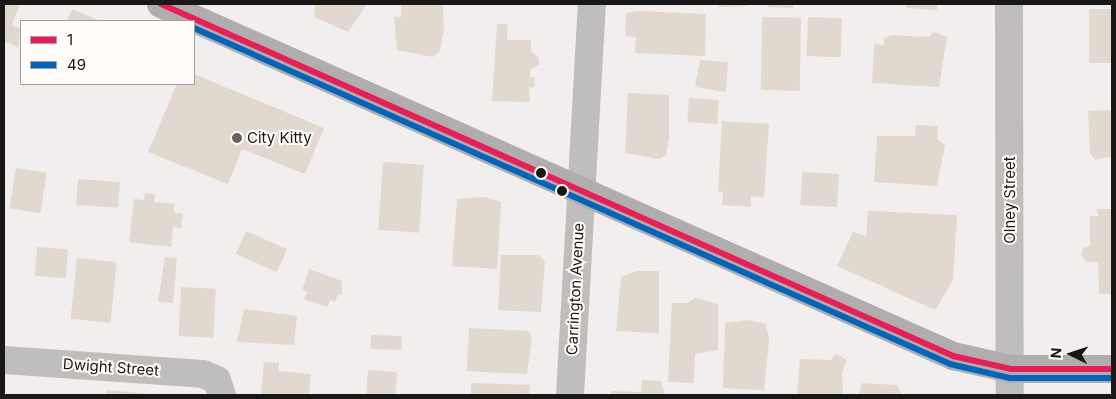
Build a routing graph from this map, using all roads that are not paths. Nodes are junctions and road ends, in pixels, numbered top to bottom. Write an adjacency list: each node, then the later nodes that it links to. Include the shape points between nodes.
1 (161, 4): 4 (main road)
2 (592, 4): 4 (street, Carrington Avenue)
3 (1009, 4): 7 (street, Olney Street)
4 (580, 190): 7 (main road); 9 (street, Carrington Avenue)
5 (4, 360): 8 (street, Dwight Street, via 203,374)
6 (1112, 369): 7 (main road)
7 (1010, 382)
8 (220, 388)
9 (570, 395)

